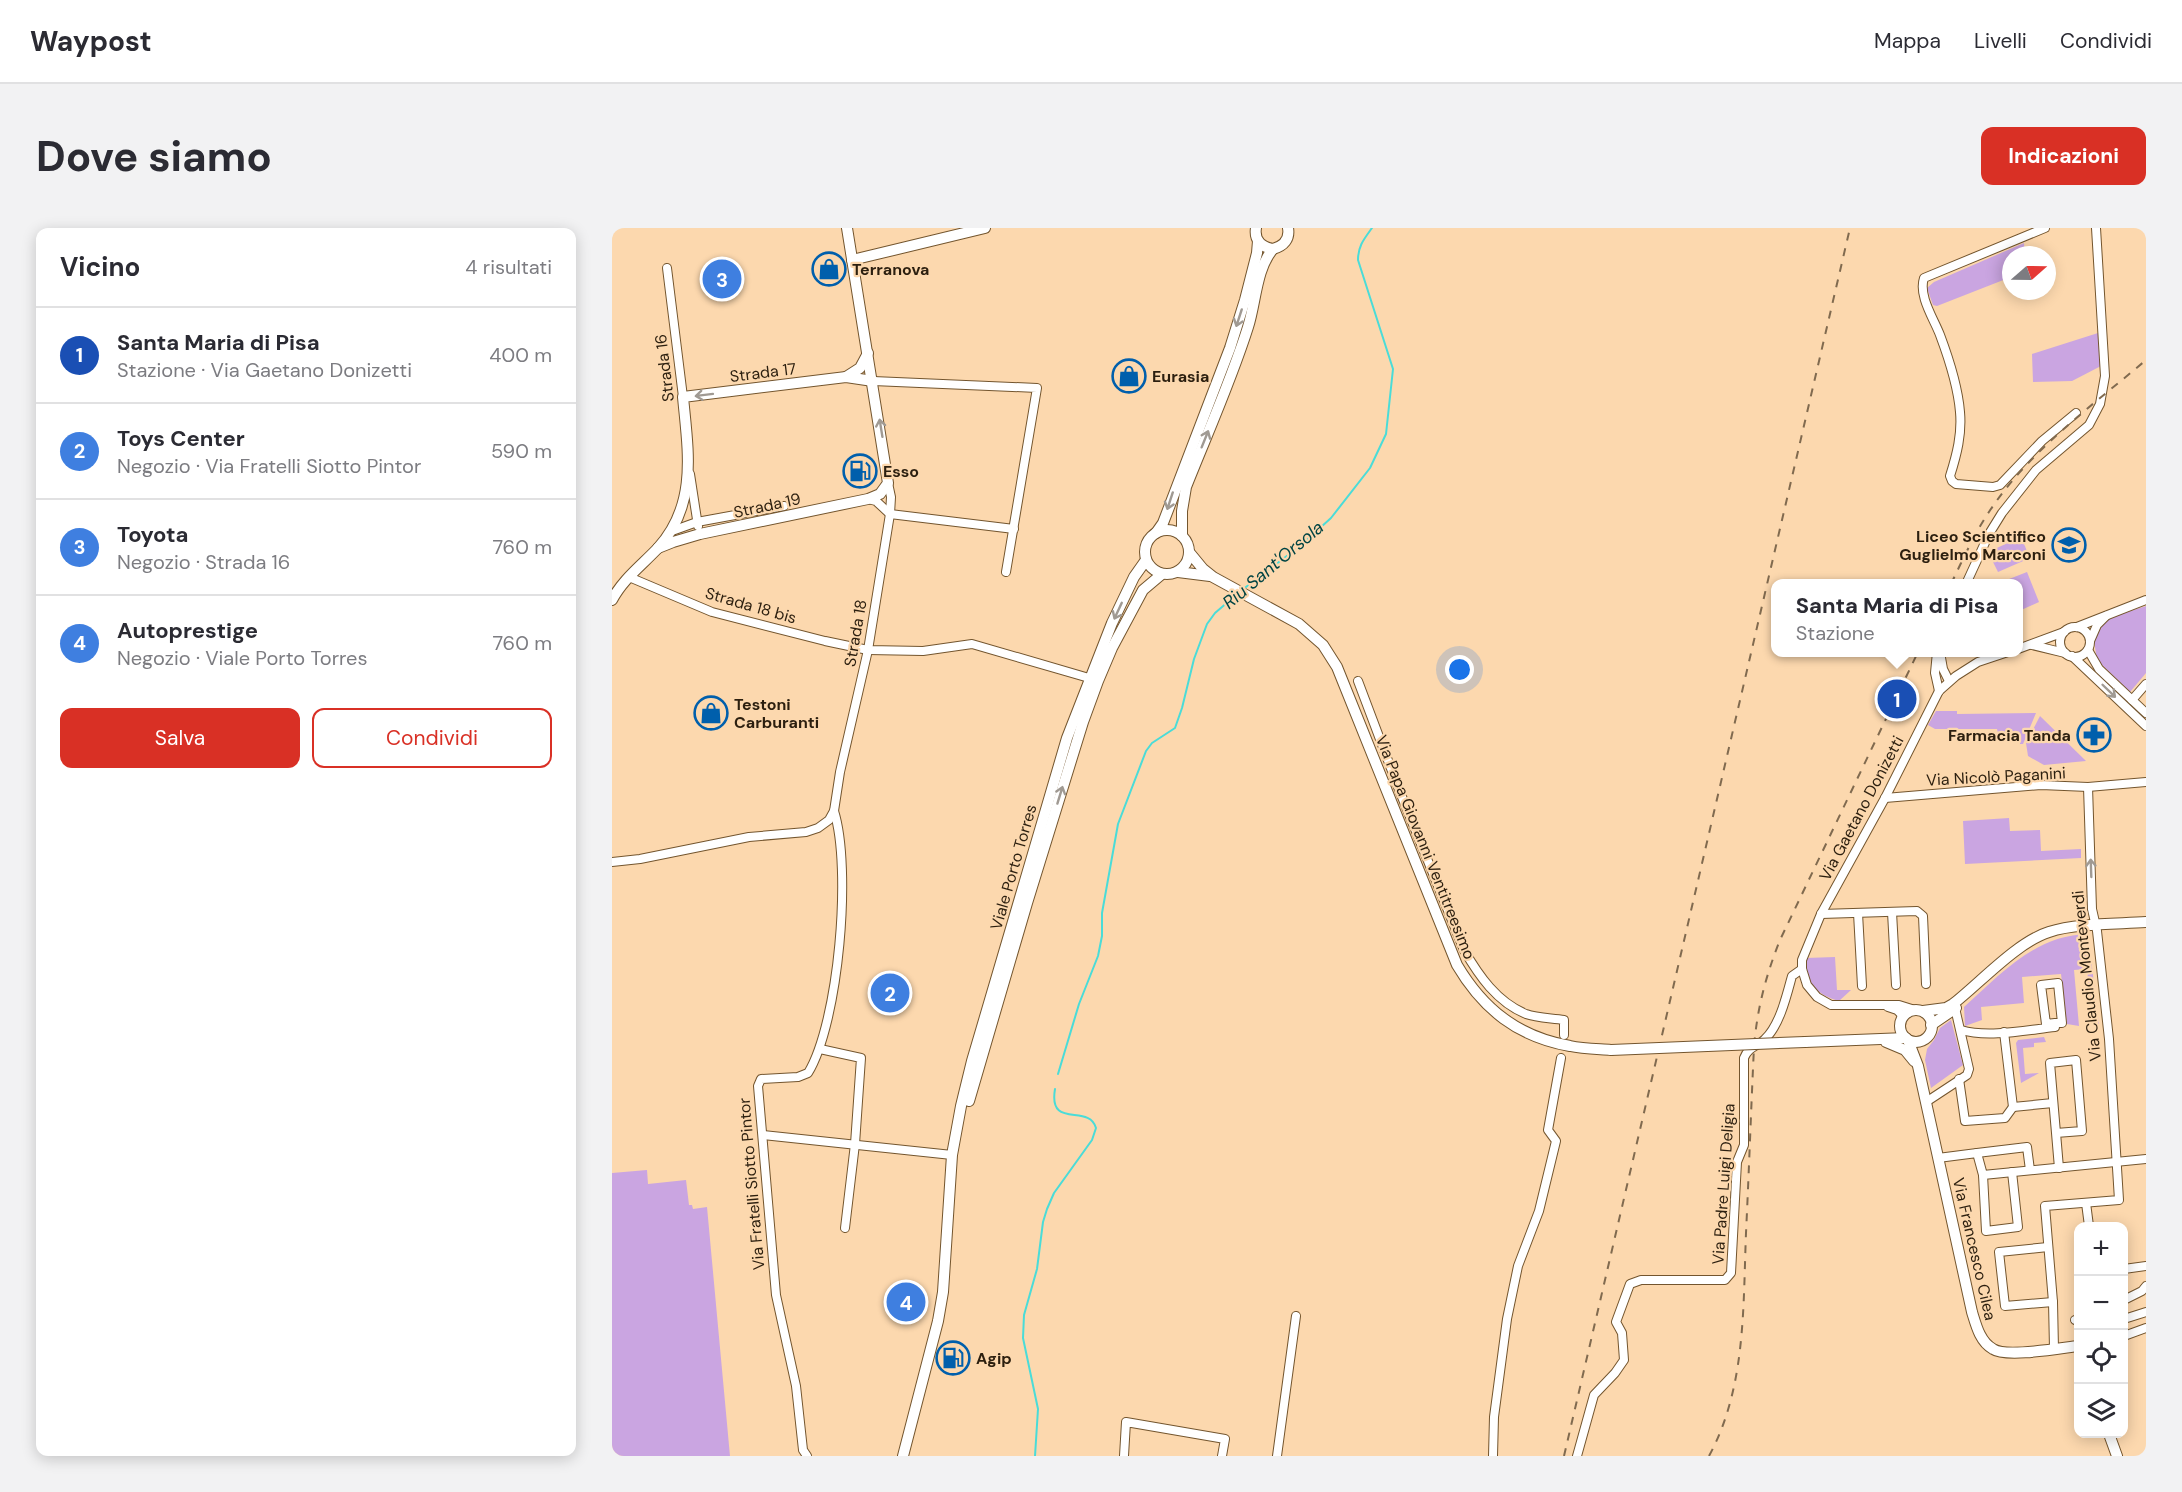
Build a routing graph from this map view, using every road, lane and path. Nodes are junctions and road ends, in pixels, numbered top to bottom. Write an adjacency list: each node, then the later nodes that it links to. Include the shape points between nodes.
1 (847, 228): 8 (main road, Strada 18)
2 (985, 228): 8 (main road)
3 (1288, 228): 7 (main road, via 1285,243)
4 (2045, 228): 14 (street, via 1924,278 1924,296 1951,369 1960,412 1960,435 1951,480 1956,484 2000,485 2042,441)
5 (2096, 228): 33 (street, via 2105,376 2100,404 2089,425 2036,470 2002,513)
6 (1255, 232): 7 (main road, via 1262,246); 22 (main road, one-way to 22, via 1257,253 1230,348)
7 (1274, 249): 25 (main road, one-way to 7, via 1186,487 1248,327 1267,256)
8 (852, 260): 10 (main road, Strada 18)
9 (667, 268): 13 (street, Strada 16)
10 (868, 353): 11 (main road, via 860,368); 12 (main road, Strada 18)
11 (846, 377): 12 (main road, Strada 17); 13 (main road, Strada 17, one-way to 13)
12 (873, 381): 16 (main road, Strada 18, one-way to 12); 21 (street, via 1037,388)
13 (683, 397): 15 (main road, Strada 16)
14 (2076, 413)
15 (689, 464): 20 (street, Strada 16); 24 (main road, Strada 16, via 685,504)
16 (888, 483): 17 (main road, Strada 19, via 880,494); 19 (street, Strada 18)
17 (868, 500): 19 (street, via 876,501); 23 (main road, Strada 19)
18 (784, 506): 20 (street)
19 (890, 514): 21 (street); 43 (street, Strada 18)
20 (693, 524): 23 (street, Strada 16); 24 (street, Strada 19)
21 (1014, 529): 28 (street)
22 (1156, 533): 25 (main road, via 1174,531); 27 (main road, via 1146,545)
23 (700, 534): 24 (main road, Strada 19)
24 (673, 536): 32 (main road, Strada 19)
25 (1182, 536): 26 (main road)
26 (1190, 552): 29 (main road); 31 (main road, Via Papa Giovanni Ventitreesimo)
27 (1146, 560): 30 (main road); 48 (main road, Viale Porto Torres, one-way to 48, via 1124,598)
28 (1006, 572)
29 (1178, 572): 30 (main road); 31 (main road, Via Papa Giovanni Ventitreesimo)
30 (1162, 574): 104 (main road, Viale Porto Torres, one-way to 30, via 987,1035 1083,722 1112,648 1143,590)
31 (1213, 576): 57 (main road, Via Papa Giovanni Ventitreesimo, via 1299,624 1323,645 1337,668)
32 (629, 577): 34 (main road); 43 (street, Strada 18 bis, via 712,612)
33 (1968, 579)
34 (615, 588): 35 (main road)
35 (612, 600)
36 (2146, 600): 37 (street)
37 (2107, 615): 38 (street); 41 (street, via 2097,625)
38 (2077, 627): 39 (street); 41 (street, via 2088,634)
39 (2064, 632): 40 (street); 44 (street, via 2060,640)
40 (2032, 645): 42 (street); 44 (street)
41 (2089, 645): 44 (street, via 2081,656); 53 (street, via 2099,669)
42 (2023, 648)
43 (868, 650): 48 (street, Strada 18 bis, via 923,651 972,644); 61 (street, Strada 18)
44 (2068, 654): 55 (street, one-way to 55)
45 (1938, 657): 52 (street, via 1935,672)
46 (1940, 657): 50 (street)
47 (1993, 657): 50 (street, Via Gaetano Donizetti)
48 (1089, 678): 96 (main road, Viale Porto Torres, via 1067,738 973,1058)
49 (1358, 681): 58 (street)
50 (1949, 681): 52 (street, Via Gaetano Donizetti)
51 (2146, 684): 53 (street)
52 (1939, 691): 60 (street, Via Gaetano Donizetti)
53 (2132, 700): 54 (street)
54 (2146, 713)
55 (2146, 726)
56 (2146, 782): 59 (street, Via Nicolò Paganini)
57 (1385, 787): 58 (street); 83 (main road, Via Papa Giovanni Ventitreesimo, bridge, via 1456,965 1480,998 1509,1024 1538,1038 1611,1050)
58 (1398, 787): 81 (street, via 1477,973 1512,1007 1528,1015 1564,1020)
59 (2088, 787): 60 (street, Via Nicolò Paganini, via 2042,785); 67 (street, Via Claudio Monteverdi, one-way to 59, via 2092,909)
60 (1885, 798): 65 (street, Via Gaetano Donizetti)
61 (834, 811): 62 (street, via 829,820 806,832 749,837); 85 (street, Via Fratelli Siotto Pintor, via 839,824 842,907 831,1009)
62 (612, 862)
63 (1892, 912): 64 (street); 69 (street, via 1917,911 1923,916); 70 (street)
64 (1858, 913): 65 (street); 71 (street)
65 (1821, 914): 68 (street, Via Gaetano Donizetti, via 1805,949)
66 (2146, 922): 67 (main road)
67 (2096, 926): 72 (main road, via 2048,932 2032,940); 99 (street, Via Claudio Monteverdi, via 2109,1039)
68 (1802, 969): 73 (street, via 1811,992 1831,1005); 128 (street, Via Padre Luigi Deligia, via 1792,976 1784,1004 1768,1035 1744,1058 1744,1145 1737,1162 1731,1273 1725,1280 1641,1280 1630,1284 1616,1322 1622,1333 1624,1360 1594,1395)
69 (1926, 984)
70 (1896, 985)
71 (1862, 986)
72 (1972, 990): 74 (main road); 75 (main road, via 1946,1008)
73 (1882, 1005): 75 (street, via 1903,1005); 76 (street, via 1897,1010)
74 (1955, 1008): 78 (main road); 79 (street)
75 (1919, 1011): 76 (main road); 78 (main road, via 1929,1017)
76 (1901, 1020): 82 (main road, via 1902,1034); 83 (main road, via 1893,1031)
77 (2055, 1023): 77 (street, via 2062,1023 2058,983 2041,985 2046,1024); 80 (street, via 2055,1027)
78 (1931, 1025): 84 (main road)
79 (1961, 1030): 80 (street); 88 (street, via 1969,1069)
80 (2004, 1032): 91 (street)
81 (1564, 1035)
82 (1907, 1039): 83 (main road, Via Papa Giovanni Ventitreesimo); 84 (main road); 87 (main road, Via Francesco Cilea)
83 (1878, 1040): 87 (main road, via 1905,1050)
84 (1922, 1040): 87 (main road, Via Francesco Cilea)
85 (820, 1049): 93 (street, Via Fratelli Siotto Pintor, via 803,1076 761,1079 758,1086); 94 (street, via 861,1058)
86 (1561, 1058): 127 (street, via 1548,1130 1556,1141 1539,1211 1518,1266 1507,1319)
87 (1918, 1066): 89 (main road, Via Francesco Cilea)
88 (1959, 1079): 89 (street); 91 (street, via 1965,1121 2006,1118)
89 (1926, 1102): 97 (main road, Via Francesco Cilea)
90 (2054, 1103): 91 (street); 92 (street); 92 (street, via 2050,1063 2076,1060 2082,1131)
91 (2013, 1107)
92 (2056, 1133): 100 (street)
93 (763, 1135): 94 (street); 122 (street, Via Fratelli Siotto Pintor, via 776,1295)
94 (855, 1144): 96 (street); 107 (street)
95 (1977, 1153): 97 (street); 101 (street, via 2027,1147); 103 (street)
96 (952, 1155): 104 (main road, Viale Porto Torres)
97 (1938, 1158): 120 (main road, Via Francesco Cilea, via 1972,1312 1982,1337 1993,1350 2006,1353)
98 (2146, 1159): 99 (street)
99 (2116, 1162): 100 (street); 105 (street, Via Claudio Monteverdi, via 2119,1200)
100 (2060, 1168): 101 (street)
101 (2030, 1170): 102 (street)
102 (2012, 1172): 103 (street); 103 (street, via 2018,1227 1986,1231)
103 (1983, 1175)
104 (950, 1195): 123 (main road, Viale Porto Torres, via 938,1321)
105 (2086, 1203): 106 (street); 108 (street, via 2045,1206)
106 (2088, 1222)
107 (844, 1228)
108 (2048, 1247): 113 (street); 113 (street, via 1999,1252 2005,1306)
109 (2146, 1266): 110 (street)
110 (2128, 1268)
111 (2146, 1286): 112 (street)
112 (2128, 1298)
113 (2053, 1302): 120 (street)
114 (2146, 1312): 116 (street)
115 (1296, 1316): 126 (street)
116 (2128, 1318)
117 (2146, 1328): 118 (street)
118 (2128, 1335)
119 (2074, 1346): 120 (main road, Via Francesco Cilea)
120 (2054, 1348)
121 (2110, 1438): 129 (main road)
122 (807, 1456)
123 (903, 1456)
124 (1124, 1456): 125 (street, via 1126,1422 1225,1438)
125 (1222, 1456)
126 (1277, 1456)
127 (1493, 1456)
128 (1577, 1456)
129 (2117, 1456)

